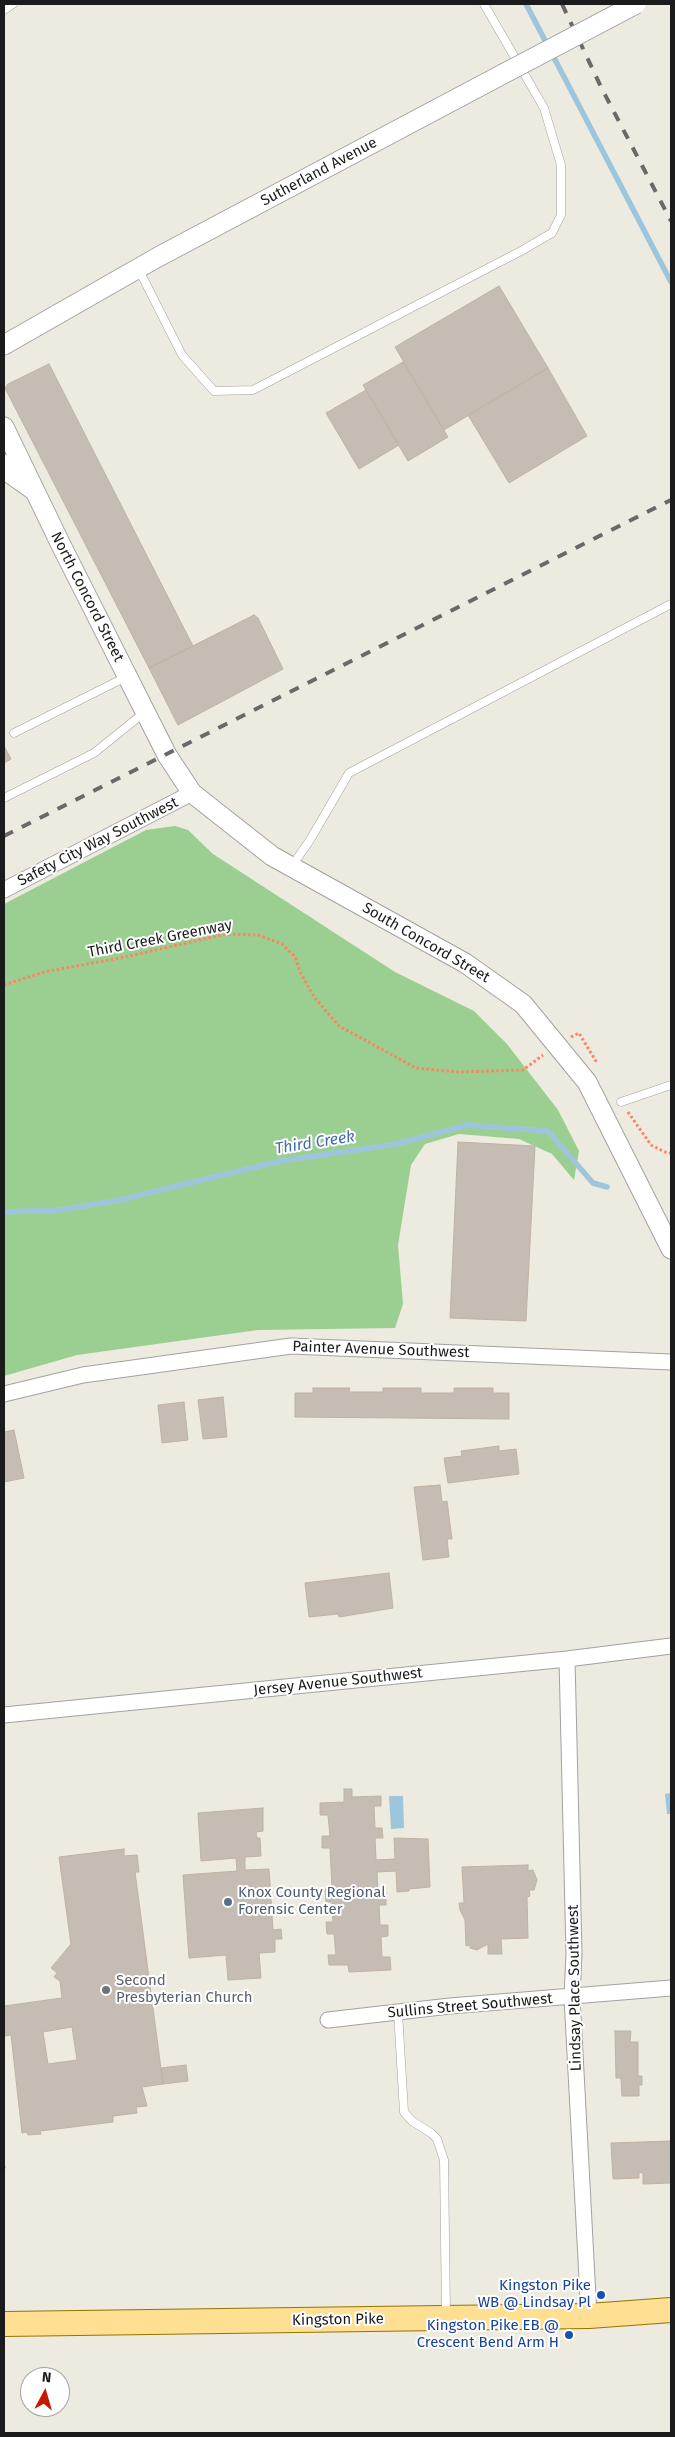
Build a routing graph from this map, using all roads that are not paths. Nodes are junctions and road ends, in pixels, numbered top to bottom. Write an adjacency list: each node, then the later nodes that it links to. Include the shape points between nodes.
1 (13, 4): 4 (lane)
2 (484, 4): 5 (lane, via 544,108 561,165 561,215 552,233 253,390 214,392 182,355)
3 (636, 4): 5 (street, Sutherland Avenue, bridge)
4 (4, 10)
5 (138, 268): 6 (street, Sutherland Avenue)
6 (4, 345)
7 (4, 427): 9 (street, North Concord Street)
8 (4, 464): 9 (street, via 8,472)
9 (34, 491): 11 (street, North Concord Street)
10 (671, 604): 17 (lane, via 349,773)
11 (128, 676): 12 (street, North Concord Street); 13 (lane)
12 (145, 712): 14 (street, North Concord Street); 16 (lane, via 94,753)
13 (14, 733)
14 (173, 765): 15 (street, South Concord Street)
15 (192, 794): 17 (street, South Concord Street); 18 (street, Safety City Way Southwest)
16 (4, 798)
17 (291, 867): 21 (street, South Concord Street, via 465,962 523,1004 587,1082)
18 (4, 890)
19 (671, 1085): 20 (lane)
20 (622, 1102)
21 (671, 1249)
22 (671, 1362): 23 (street, Painter Avenue Southwest, via 291,1346 83,1375)
23 (4, 1394)
24 (671, 1646): 25 (street, Jersey Avenue Southwest)
25 (567, 1659): 26 (street, Jersey Avenue Southwest); 28 (street, Lindsay Place Southwest, via 574,1954)
26 (4, 1715)
27 (671, 1988): 28 (street, Sullins Street Southwest)
28 (572, 1997): 29 (street, Sullins Street Southwest); 32 (street, Lindsay Place Southwest)
29 (398, 2012): 30 (street, Sullins Street Southwest); 33 (lane, via 404,2112 437,2139 444,2160)
30 (328, 2020)
31 (671, 2310): 32 (main road, Kingston Pike)
32 (589, 2316): 33 (main road, Kingston Pike)
33 (446, 2318): 34 (main road, Kingston Pike)
34 (4, 2324)

